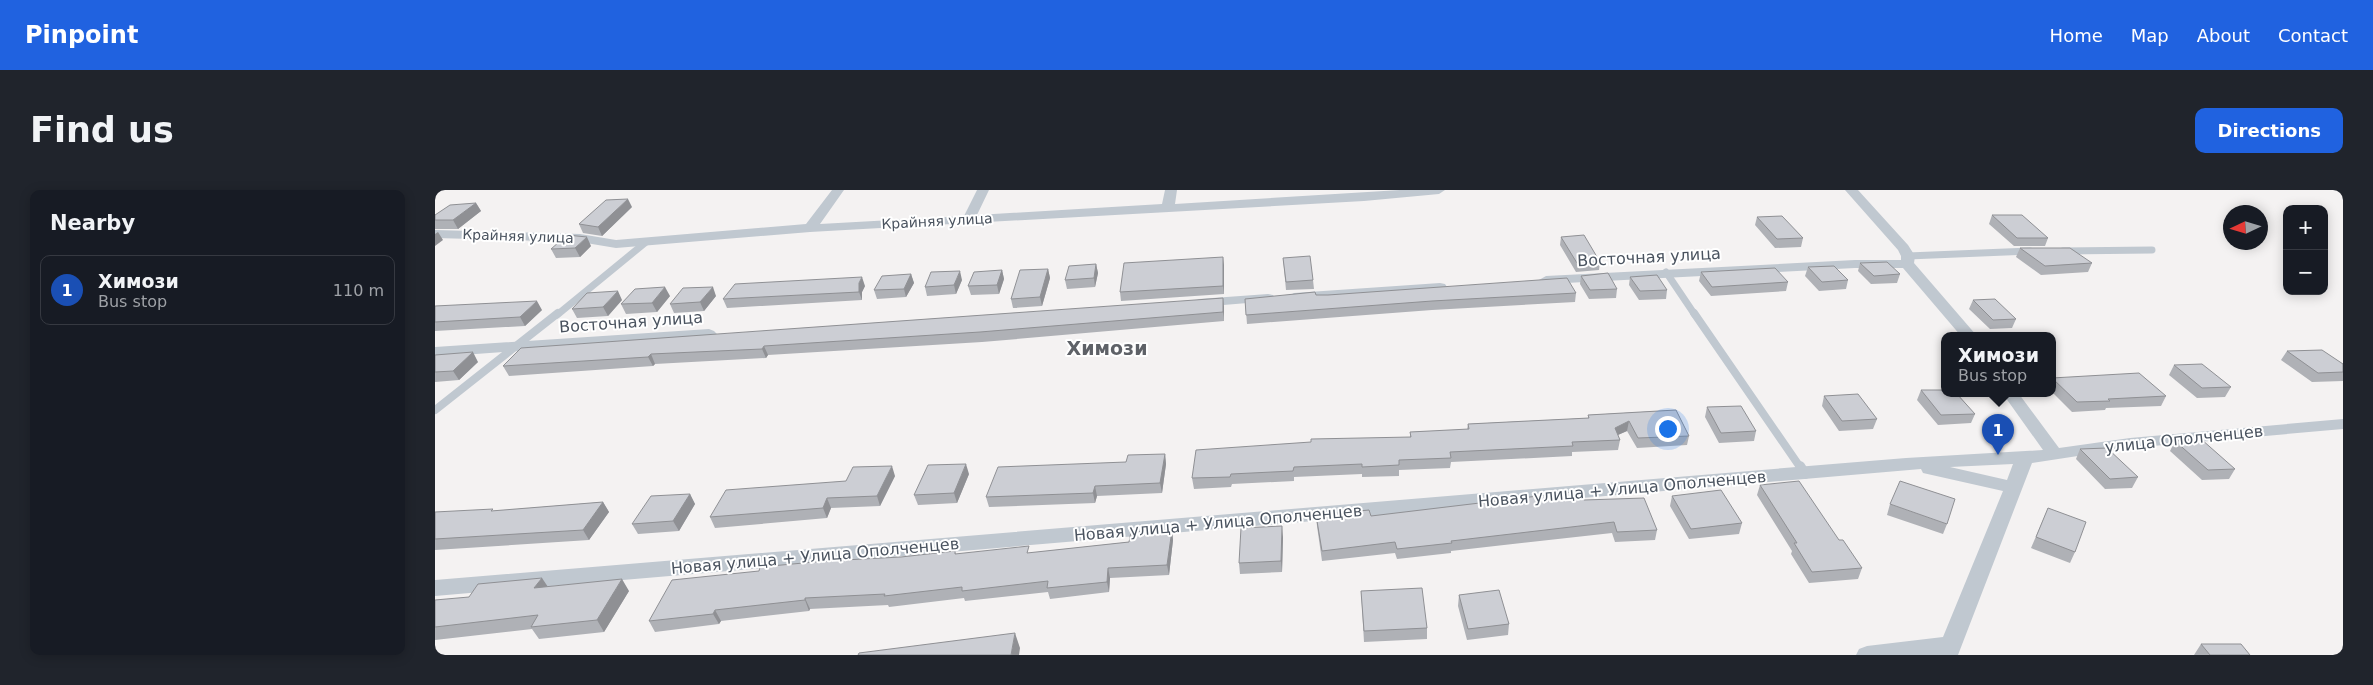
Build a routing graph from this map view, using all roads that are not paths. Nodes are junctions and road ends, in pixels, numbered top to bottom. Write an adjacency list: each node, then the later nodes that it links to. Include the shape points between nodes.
1 (838, 190): 9 (street)
2 (983, 190): 8 (street)
3 (1171, 190): 7 (street)
4 (1439, 190): 6 (street, Крайняя улица)
5 (1851, 190): 15 (street)
6 (1363, 194): 7 (street, Крайняя улица)
7 (1168, 209): 8 (street, Крайняя улица)
8 (969, 219): 9 (street, Крайняя улица)
9 (810, 228): 11 (street, Крайняя улица)
10 (435, 234): 11 (street, Крайняя улица, via 580,238 616,244)
11 (646, 242): 22 (lane)
12 (2152, 250): 14 (lane)
13 (2042, 251): 15 (lane)
14 (2052, 251)
15 (1908, 260): 16 (street, Восточная улица); 20 (street)
16 (1666, 272): 17 (street, Восточная улица); 31 (lane)
17 (1528, 281)
18 (1458, 286): 19 (street)
19 (1181, 304)
20 (1966, 332)
21 (725, 333): 22 (street, Восточная улица)
22 (517, 347): 23 (street, Восточная улица); 25 (lane)
23 (435, 352)
24 (2013, 397): 27 (street)
25 (435, 410)
26 (2343, 424): 27 (street, улица Ополченцев)
27 (2054, 453): 28 (street, улица Ополченцев)
28 (2025, 458): 29 (street, улица Ополченцев); 32 (street)
29 (2002, 459): 30 (street, Новая улица + Улица Ополченцев)
30 (1906, 464): 31 (street, Новая улица + Улица Ополченцев); 32 (street)
31 (1805, 474): 33 (street, Новая улица + Улица Ополченцев)
32 (2013, 487): 34 (street)
33 (435, 588)
34 (1949, 650): 35 (street)
35 (1867, 655)

